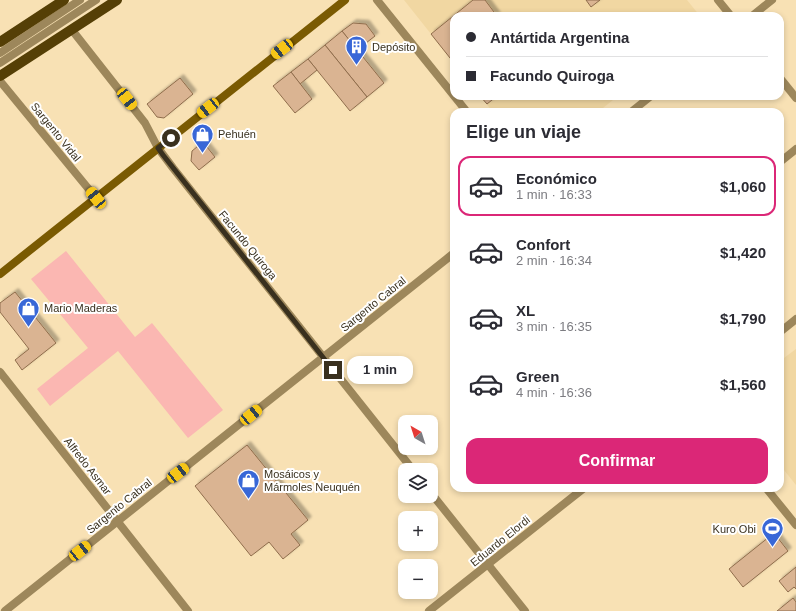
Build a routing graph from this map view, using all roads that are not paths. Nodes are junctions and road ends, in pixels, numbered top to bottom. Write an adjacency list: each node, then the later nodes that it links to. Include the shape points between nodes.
1 (64, 0): 12 (main road)
2 (80, 0): 13 (street)
3 (96, 0): 14 (street)
4 (117, 0): 11 (main road)
5 (345, 0): 24 (main road)
6 (377, 0): 18 (street)
7 (718, 0): 9 (street)
8 (772, 0): 10 (street)
9 (728, 12)
10 (757, 12)
11 (72, 30): 15 (main road); 24 (street, Facundo Quiroga, via 145,123)
12 (0, 42)
13 (0, 53)
14 (0, 63)
15 (0, 76)
16 (0, 81): 27 (street, Sargento Vidal)
17 (784, 83): 19 (street)
18 (450, 92)
19 (796, 98)
20 (456, 100): 22 (street)
21 (646, 100): 23 (street)
22 (463, 108)
23 (636, 108)
24 (158, 148): 27 (main road); 32 (street, Facundo Quiroga)
25 (796, 149): 26 (street)
26 (784, 159)
27 (96, 198): 29 (main road)
28 (450, 256): 32 (street, Sargento Cabral)
29 (0, 274)
30 (796, 319): 31 (street)
31 (784, 329)
32 (323, 357): 34 (street, Facundo Quiroga); 38 (street, Sargento Cabral)
33 (0, 372): 38 (street, Alfredo Asmar)
34 (407, 463)
35 (579, 492): 40 (street, Eduardo Elordi)
36 (769, 492): 39 (street)
37 (438, 502): 40 (street)
38 (118, 521): 41 (street, Sargento Cabral); 42 (street, Alfredo Asmar)
39 (796, 525)
40 (488, 564): 43 (street, Eduardo Elordi); 44 (street)
41 (5, 611)
42 (188, 611)
43 (429, 611)
44 (525, 611)

